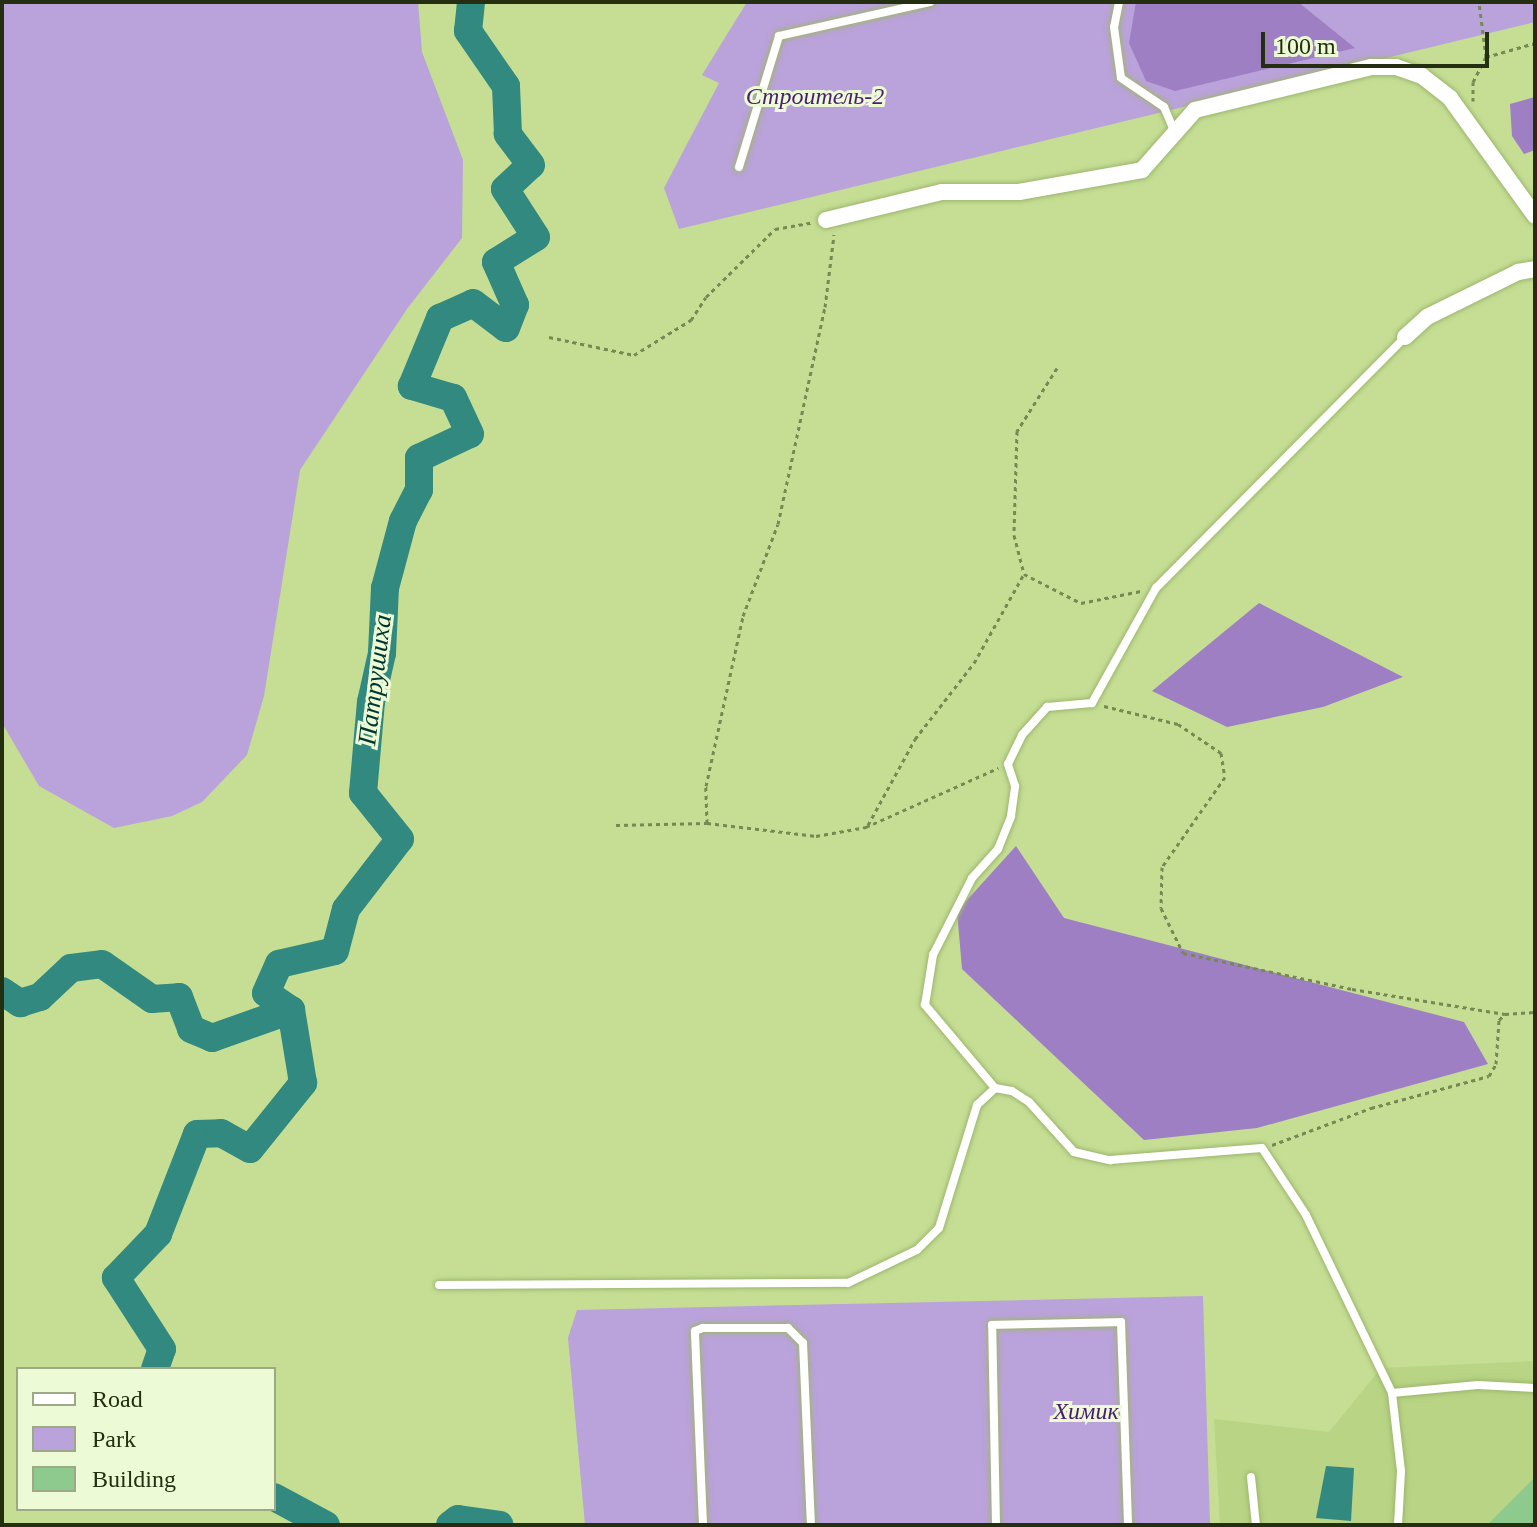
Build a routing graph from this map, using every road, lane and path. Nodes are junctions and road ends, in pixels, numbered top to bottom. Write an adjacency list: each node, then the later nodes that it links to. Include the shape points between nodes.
1 (930, 2): 8 (lane, via 779,36)
2 (1119, 2): 7 (lane, via 1114,27 1121,78 1164,107)
3 (1479, 2): 5 (path)
4 (1535, 43): 5 (path)
5 (1486, 57): 6 (path, via 1473,82)
6 (1472, 129): 7 (street, via 1450,98 1422,76 1396,67 1372,67 1195,110); 9 (street)
7 (1175, 134): 10 (street, via 1142,170 1019,192 942,192)
8 (739, 167)
9 (1535, 216)
10 (831, 219): 12 (path, via 775,229 706,297 691,320 634,355); 19 (path, via 825,307 778,524 743,616 706,786)
11 (1535, 269): 13 (street, via 1518,272 1427,317)
12 (549, 337)
13 (1405, 337): 16 (lane)
14 (1057, 368): 15 (path, via 1017,431 1014,535)
15 (1024, 574): 16 (path, via 1081,603); 21 (path, via 974,663 915,739)
16 (1156, 588): 17 (lane)
17 (1092, 703): 18 (lane, via 1047,707 1022,735); 23 (path, via 1178,724 1221,753 1225,777 1162,867 1161,908 1183,953)
18 (1008, 764): 21 (path); 24 (lane, via 1015,786 1011,816 998,849 972,878 933,955 925,1005)
19 (707, 823): 20 (path); 21 (path, via 816,836)
20 (616, 825)
21 (866, 827)
22 (1535, 1012): 23 (path)
23 (1505, 1014): 25 (path, via 1499,1020 1496,1064 1489,1076 1371,1108)
24 (995, 1088): 25 (lane, via 1029,1102 1074,1152 1110,1160); 26 (lane, via 977,1105 939,1228 917,1250 848,1283)
25 (1262, 1148): 28 (lane, via 1306,1215)
26 (439, 1285)
27 (1535, 1388): 28 (lane, via 1478,1385)
28 (1392, 1393): 35 (lane, via 1401,1471)
29 (1251, 1477): 34 (lane)
30 (703, 1525): 31 (lane, via 695,1331 703,1328 788,1328 803,1343)
31 (811, 1525)
32 (996, 1525): 33 (lane, via 992,1325 1121,1322)
33 (1128, 1525)
34 (1256, 1525)
35 (1398, 1525)

